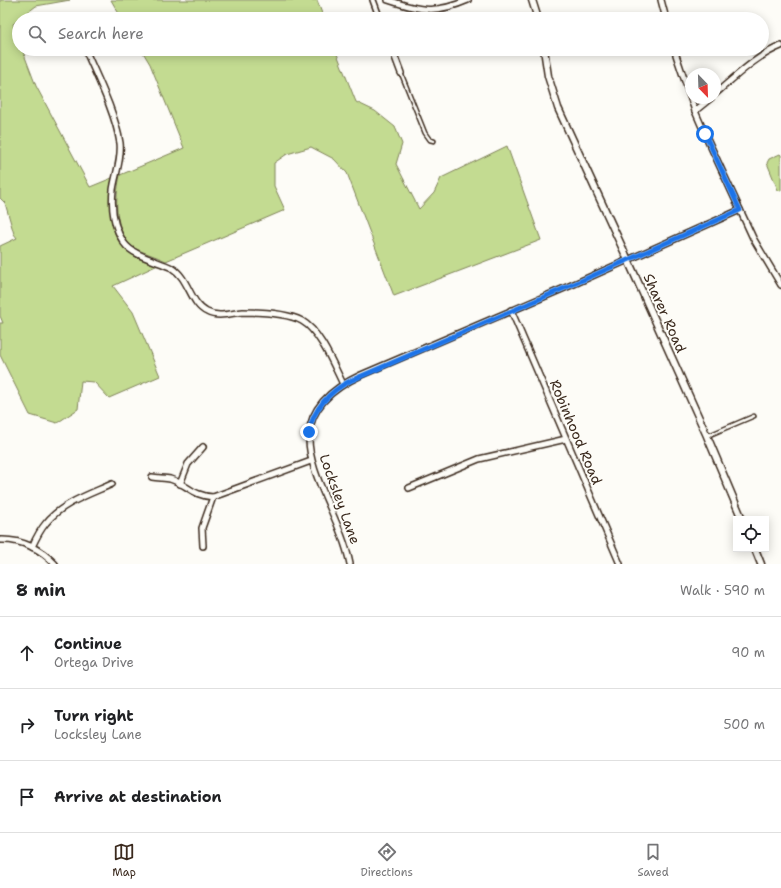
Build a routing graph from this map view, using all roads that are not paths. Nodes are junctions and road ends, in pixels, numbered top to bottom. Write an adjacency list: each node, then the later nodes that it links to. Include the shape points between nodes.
1 (373, 0): 6 (street)
2 (388, 0): 3 (street, via 432,10)
3 (468, 0)
4 (532, 0): 7 (street)
5 (661, 0): 8 (street)
6 (377, 12)
7 (536, 12)
8 (664, 12)
9 (781, 46): 10 (street)
10 (769, 52)
11 (88, 56): 25 (street, via 111,112 120,144 113,202 115,222 124,243 132,251 179,273 206,312 267,313 303,321 319,339)
12 (395, 56): 16 (street)
13 (545, 56): 22 (street, Sharer Road, via 558,108)
14 (676, 56): 19 (street)
15 (763, 56): 17 (street)
16 (401, 72): 20 (lane, via 425,134)
17 (721, 89)
18 (703, 104): 19 (street)
19 (695, 111): 21 (street)
20 (434, 142)
21 (740, 210): 22 (street, Locksley Lane); 23 (street, via 753,238)
22 (628, 260): 24 (street, Locksley Lane); 27 (street, Sharer Road)
23 (781, 285)
24 (511, 310): 25 (street, Locksley Lane); 28 (street, Robinhood Road)
25 (344, 384): 30 (street, Locksley Lane, via 324,400 313,418 309,435)
26 (754, 416): 27 (lane)
27 (707, 436): 36 (street, Sharer Road)
28 (566, 439): 34 (street, via 479,459); 43 (street, Robinhood Road)
29 (203, 447): 33 (street, via 188,464)
30 (311, 460): 35 (street); 42 (street, Locksley Lane)
31 (152, 477): 33 (street)
32 (112, 484): 38 (street, via 62,508 42,529)
33 (180, 484): 35 (street, via 196,494)
34 (409, 488)
35 (213, 497): 39 (street, via 202,528)
36 (741, 516)
37 (0, 540): 38 (street, via 18,541)
38 (32, 546): 41 (street)
39 (203, 546)
40 (756, 552): 44 (street)
41 (55, 564)
42 (350, 564)
43 (620, 564)
44 (761, 564)

